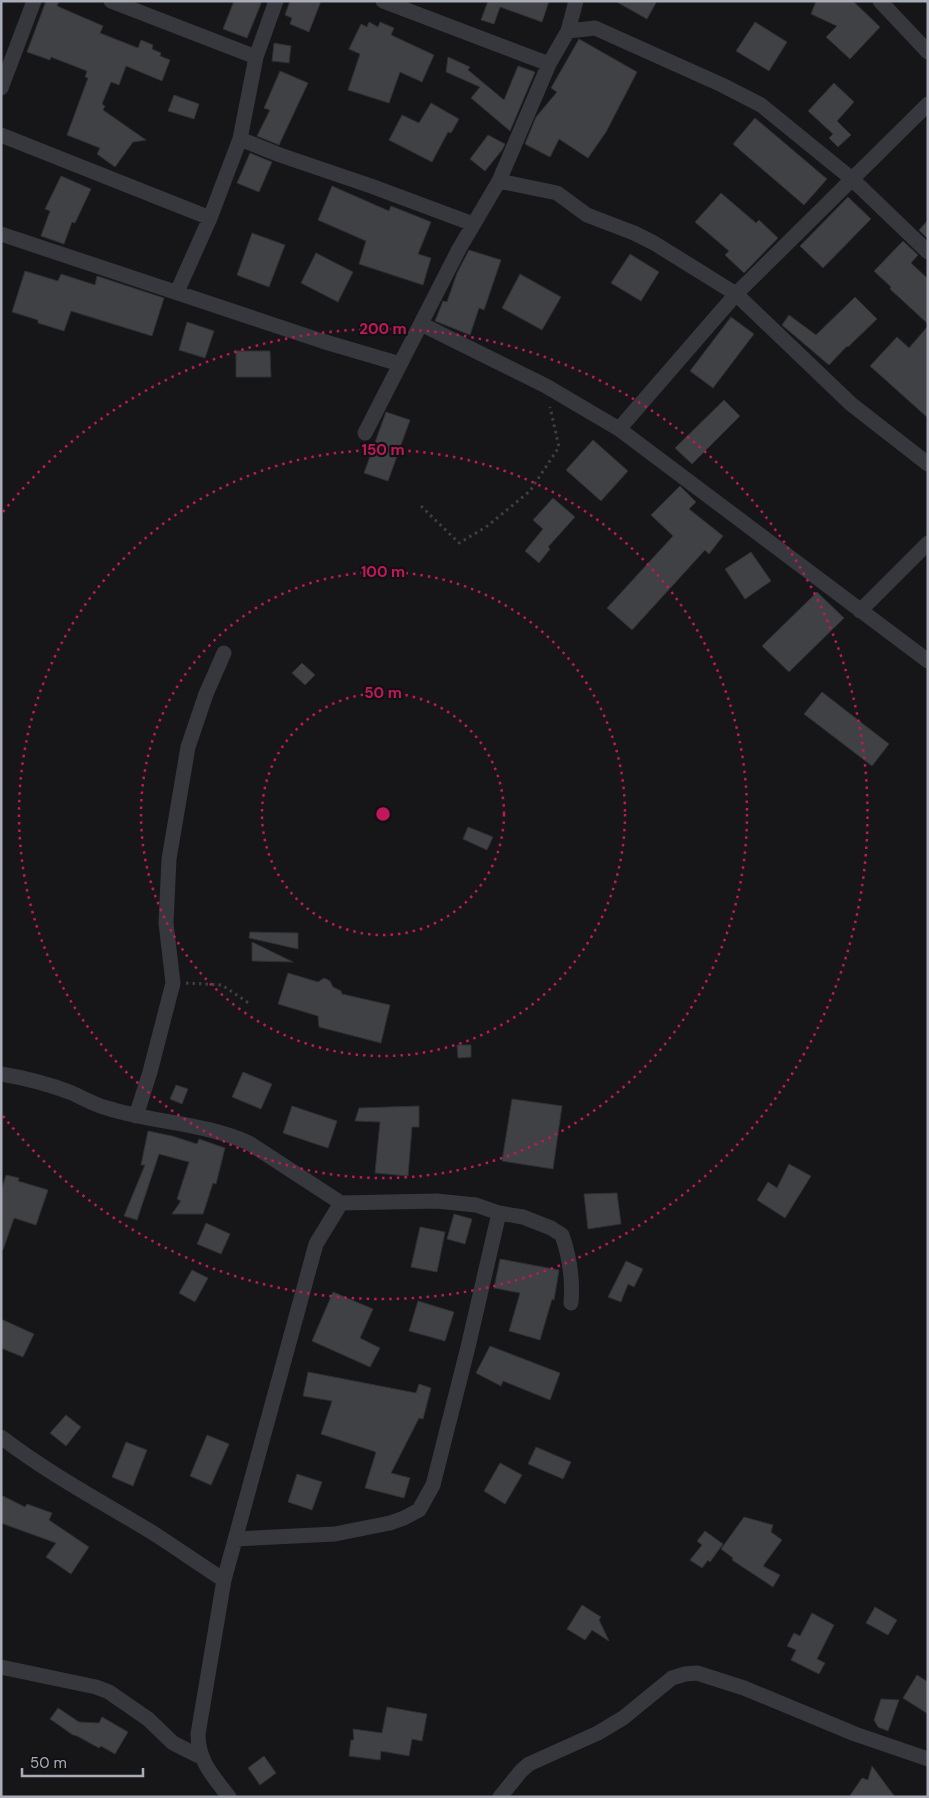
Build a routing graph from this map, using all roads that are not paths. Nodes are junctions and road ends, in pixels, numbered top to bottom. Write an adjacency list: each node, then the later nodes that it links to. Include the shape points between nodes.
1 (34, 1): 11 (street)
2 (111, 1): 9 (street)
3 (276, 1): 9 (street)
4 (383, 1): 10 (street)
5 (576, 1): 7 (street)
6 (880, 1): 8 (street)
7 (568, 31): 10 (street); 15 (street, via 595,28 761,105)
8 (928, 52)
9 (256, 57): 14 (street)
10 (549, 64): 16 (street)
11 (1, 88)
12 (928, 104): 15 (street)
13 (1, 135): 17 (street)
14 (240, 139): 17 (street); 18 (street)
15 (852, 179): 20 (street); 22 (street)
16 (499, 180): 18 (street); 22 (street, via 557,193 587,215 654,243)
17 (210, 218): 21 (street)
18 (473, 224): 23 (street)
19 (1, 234): 21 (street)
20 (928, 252)
21 (177, 292): 24 (street, via 322,342)
22 (736, 294): 25 (street); 27 (street, via 851,404)
23 (421, 324): 24 (street); 25 (street, via 546,386)
24 (400, 364): 26 (street)
25 (619, 429): 29 (street)
26 (365, 433)
27 (928, 464)
28 (928, 542): 29 (street)
29 (860, 611): 31 (street)
30 (224, 653): 33 (street, via 188,747 169,859 166,923 173,983)
31 (928, 661)
32 (1, 1074): 33 (street, via 27,1078 105,1108)
33 (136, 1116): 34 (street, via 233,1136)
34 (341, 1203): 35 (street, via 436,1201 476,1205); 38 (street, via 316,1244)
35 (499, 1213): 36 (street, via 523,1217 562,1235 573,1284); 38 (street, via 434,1485 419,1510 390,1523 335,1534)
36 (571, 1303)
37 (1, 1437): 39 (street, via 18,1451)
38 (235, 1539): 39 (street)
39 (224, 1580): 41 (street, via 198,1734)
40 (1, 1667): 41 (street, via 96,1686 148,1719 174,1743)
41 (201, 1757): 43 (street)
42 (928, 1759): 44 (street, via 854,1734 707,1675 685,1674 666,1682 634,1710 598,1733 529,1764)
43 (228, 1797)
44 (500, 1797)

